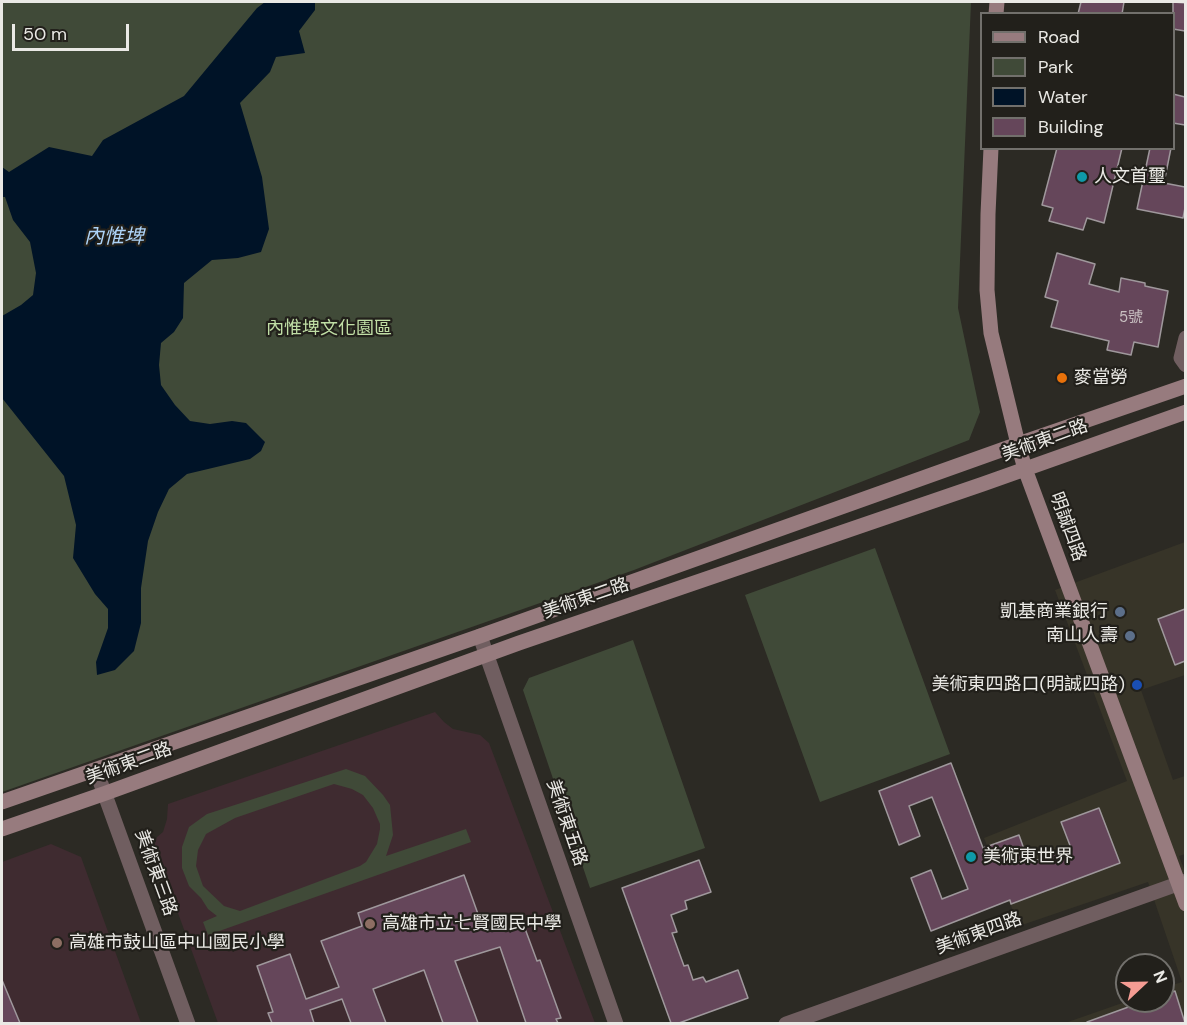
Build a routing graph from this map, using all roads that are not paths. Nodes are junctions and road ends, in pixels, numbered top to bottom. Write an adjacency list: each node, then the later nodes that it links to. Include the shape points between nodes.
1 (991, 150): 6 (street, 明誠四路, via 987,279 990,322)
2 (1185, 338): 3 (street, via 1181,358)
3 (1185, 365)
4 (1185, 386): 6 (street, 美術東二路)
5 (1185, 412): 7 (street, 美術東二路)
6 (1018, 444): 7 (street, 明誠四路); 8 (street, 美術東二路)
7 (1025, 469): 9 (street, 美術東二路); 14 (street, 明誠四路)
8 (480, 636): 9 (street, 美術東五路); 10 (street, 美術東二路)
9 (487, 656): 11 (street, 美術東二路); 17 (street, 美術東五路)
10 (96, 770): 11 (street, 美術東三路); 12 (street, 美術東二路)
11 (106, 793): 13 (street, 美術東二路); 16 (street, 美術東三路)
12 (2, 802)
13 (2, 829)
14 (1182, 882): 15 (street, 明誠四路); 18 (street, 美術東四路)
15 (1185, 904)
16 (188, 1023)
17 (615, 1023)
18 (786, 1023)

